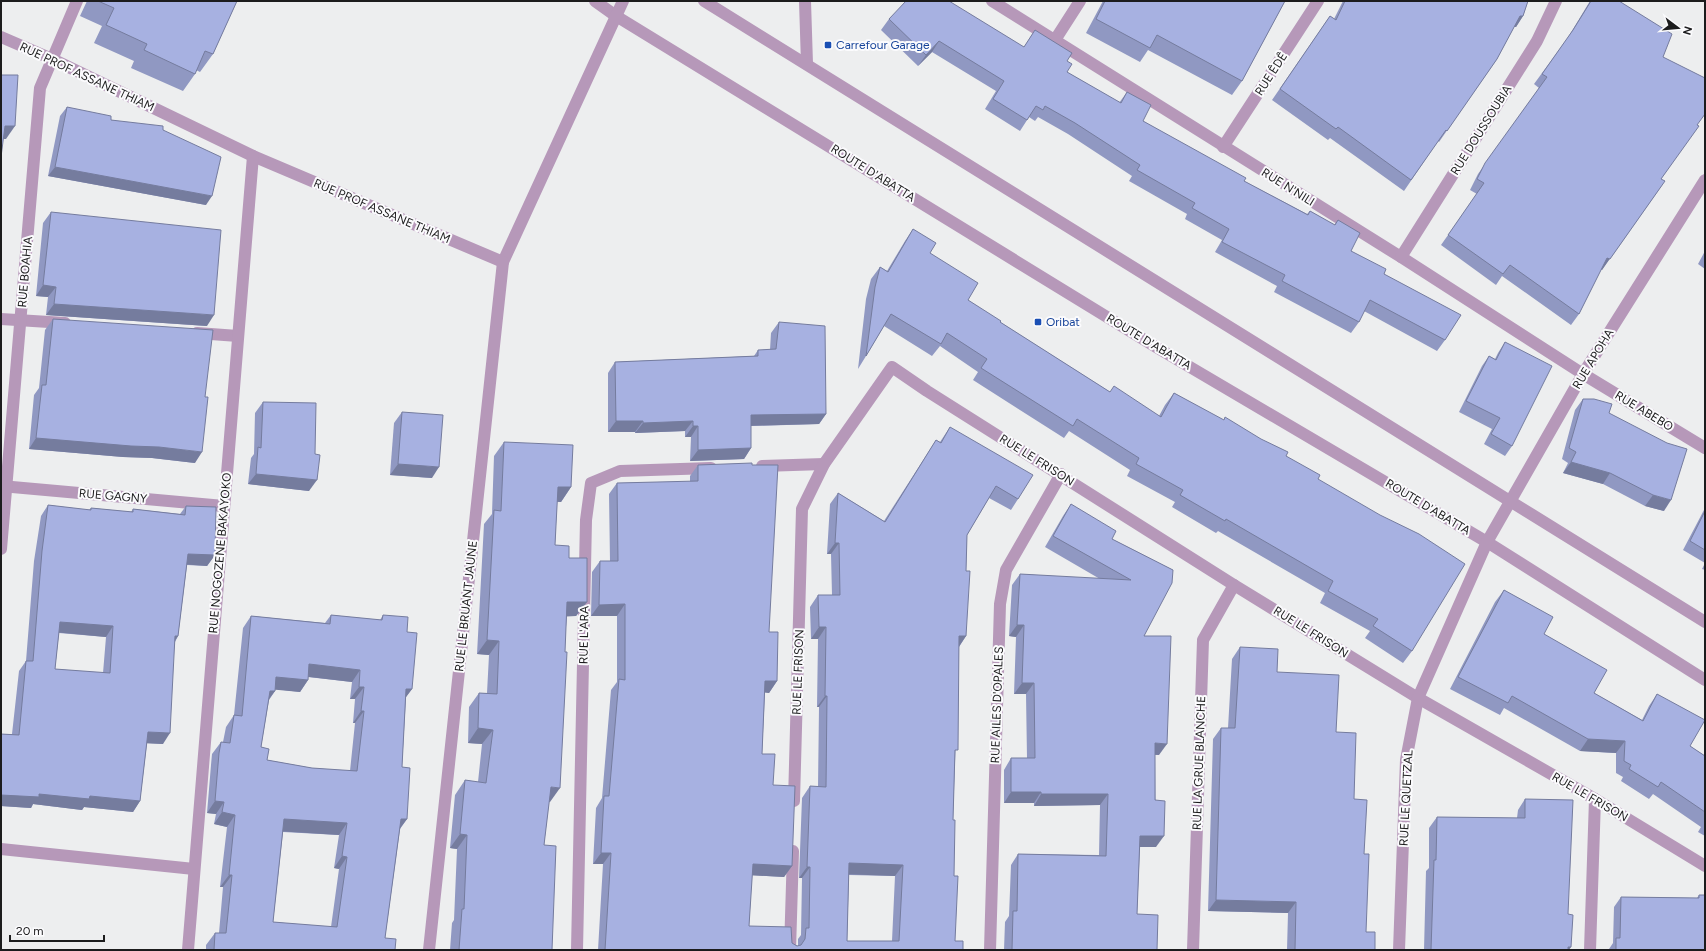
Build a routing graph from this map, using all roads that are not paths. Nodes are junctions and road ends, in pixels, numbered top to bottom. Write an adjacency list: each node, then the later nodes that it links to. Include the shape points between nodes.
1 (77, 1): 13 (street, RUE BOAHIA)
2 (595, 1): 10 (street, ROUTE D'ABATTA)
3 (623, 1): 10 (street)
4 (704, 1): 14 (street)
5 (805, 1): 14 (street)
6 (992, 1): 12 (street, RUE N'NILI)
7 (1080, 1): 12 (street)
8 (1318, 1): 15 (street, RUE ÊDÊ)
9 (1556, 1): 18 (street, RUE DOUSSOUBIA, via 1537,41)
10 (616, 16): 19 (street); 34 (street, ROUTE D'ABATTA, via 1149,343)
11 (1, 37): 13 (street, RUE PROF ASSANE THIAM)
12 (1055, 40): 15 (street, RUE N'NILI)
13 (52, 59): 16 (street, RUE PROF ASSANE THIAM); 21 (street, RUE BOAHIA, via 40,88)
14 (807, 64): 32 (street)
15 (1223, 147): 18 (street, RUE N'NILI)
16 (253, 156): 19 (street, RUE PROF ASSANE THIAM); 24 (street, RUE NOGOZENE BAKAYOKO)
17 (1705, 180): 25 (street, RUE APOHA)
18 (1401, 257): 25 (street, RUE N'NILI)
19 (503, 262): 47 (street, RUE LE BRUANT JAUNE)
20 (1, 319): 21 (street)
21 (21, 320): 22 (street); 31 (street, RUE BOAHIA)
22 (75, 324)
23 (184, 332): 24 (street)
24 (238, 336): 33 (street, RUE NOGOZENE BAKAYOKO)
25 (1583, 374): 26 (street, RUE ABEBO); 32 (street, RUE APOHA)
26 (1705, 448)
27 (824, 464): 28 (street); 30 (street, RUE LE FRISON, via 892,367); 41 (street, RUE LE FRISON, via 802,509)
28 (754, 466)
29 (722, 468): 48 (street, RUE L'ARA, via 620,470 591,483 586,520)
30 (1061, 474): 36 (street, RUE LE FRISON); 50 (street, RUE AILES D'OPALES, via 1006,570 1000,604)
31 (4, 487): 33 (street, RUE GAGNY); 35 (street, RUE BOAHIA)
32 (1510, 502): 34 (street, RUE APOHA); 37 (street)
33 (224, 506): 45 (street, RUE NOGOZENE BAKAYOKO)
34 (1487, 542): 38 (street, ROUTE D'ABATTA); 39 (street, RUE LE QUETZAL)
35 (1, 549)
36 (1234, 584): 39 (street, RUE LE FRISON); 51 (street, RUE LA GRUE BLANCHE, via 1204,640)
37 (1705, 622)
38 (1705, 680)
39 (1418, 698): 40 (street, RUE LE FRISON); 52 (street, RUE LE QUETZAL, via 1406,760)
40 (1595, 799): 44 (street, RUE LE FRISON); 53 (street)
41 (794, 816)
42 (793, 840): 49 (street)
43 (1, 849): 45 (street)
44 (1705, 866)
45 (194, 869): 46 (street, RUE NOGOZENE BAKAYOKO)
46 (188, 950)
47 (429, 950)
48 (577, 950)
49 (790, 950)
50 (990, 950)
51 (1193, 950)
52 (1399, 950)
53 (1590, 950)

